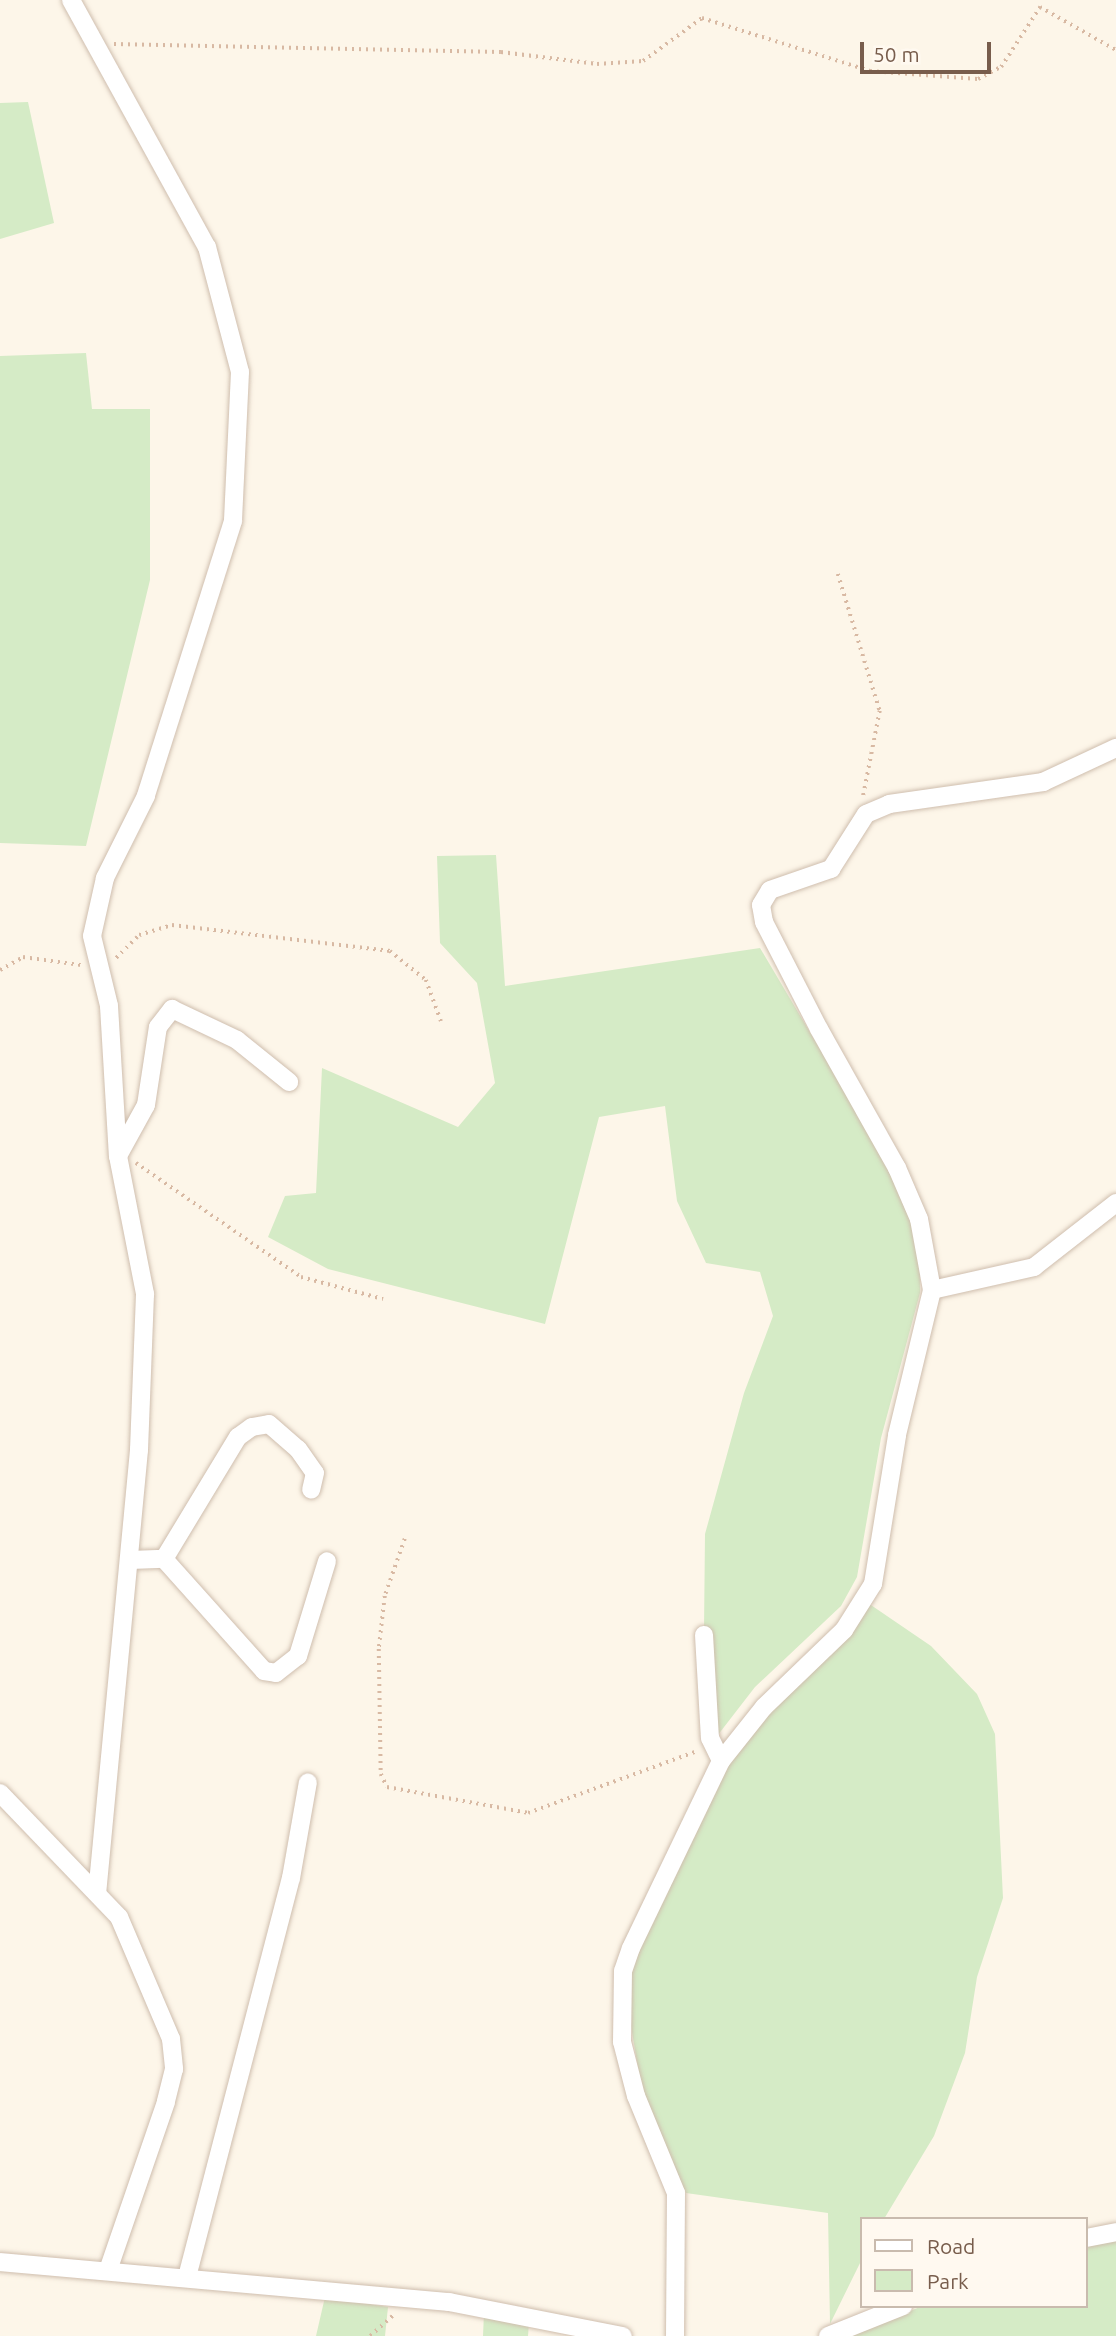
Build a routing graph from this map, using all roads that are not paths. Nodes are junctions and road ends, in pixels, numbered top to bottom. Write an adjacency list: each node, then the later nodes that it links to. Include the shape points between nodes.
1 (71, 0): 4 (street, via 207,247 240,372 233,521 146,796 105,878 92,936 109,1006)
2 (1116, 748): 6 (street, via 1043,782 889,804 855,827 831,869 770,890 761,905 764,922 897,1168 919,1219)
3 (289, 1082): 4 (street, via 237,1040 172,1009 158,1027 146,1105)
4 (118, 1156): 9 (street, via 145,1294)
5 (1116, 1203): 6 (street, via 1034,1267)
6 (932, 1290): 12 (street, via 897,1435 873,1584 844,1630 764,1707)
7 (311, 1490): 8 (street, via 314,1474 298,1449 269,1424 252,1427 238,1437)
8 (164, 1559): 9 (street); 10 (street, via 264,1671 276,1673 298,1656)
9 (130, 1560): 15 (street)
10 (327, 1561)
11 (704, 1636): 12 (street, via 710,1738)
12 (721, 1761): 24 (street, via 631,1948 620,1995 622,2042 636,2096 677,2202)
13 (308, 1782): 20 (street, via 291,1878)
14 (0, 1793): 15 (street)
15 (97, 1891): 19 (street, via 119,1917 138,1955 171,2039 174,2069)
16 (1116, 2232): 17 (street)
17 (1088, 2238)
18 (0, 2262): 19 (street)
19 (108, 2270): 20 (street)
20 (187, 2277): 22 (street, via 393,2296)
21 (898, 2308): 25 (street)
22 (594, 2333): 23 (street)
23 (623, 2336)
24 (675, 2336)
25 (828, 2336)

